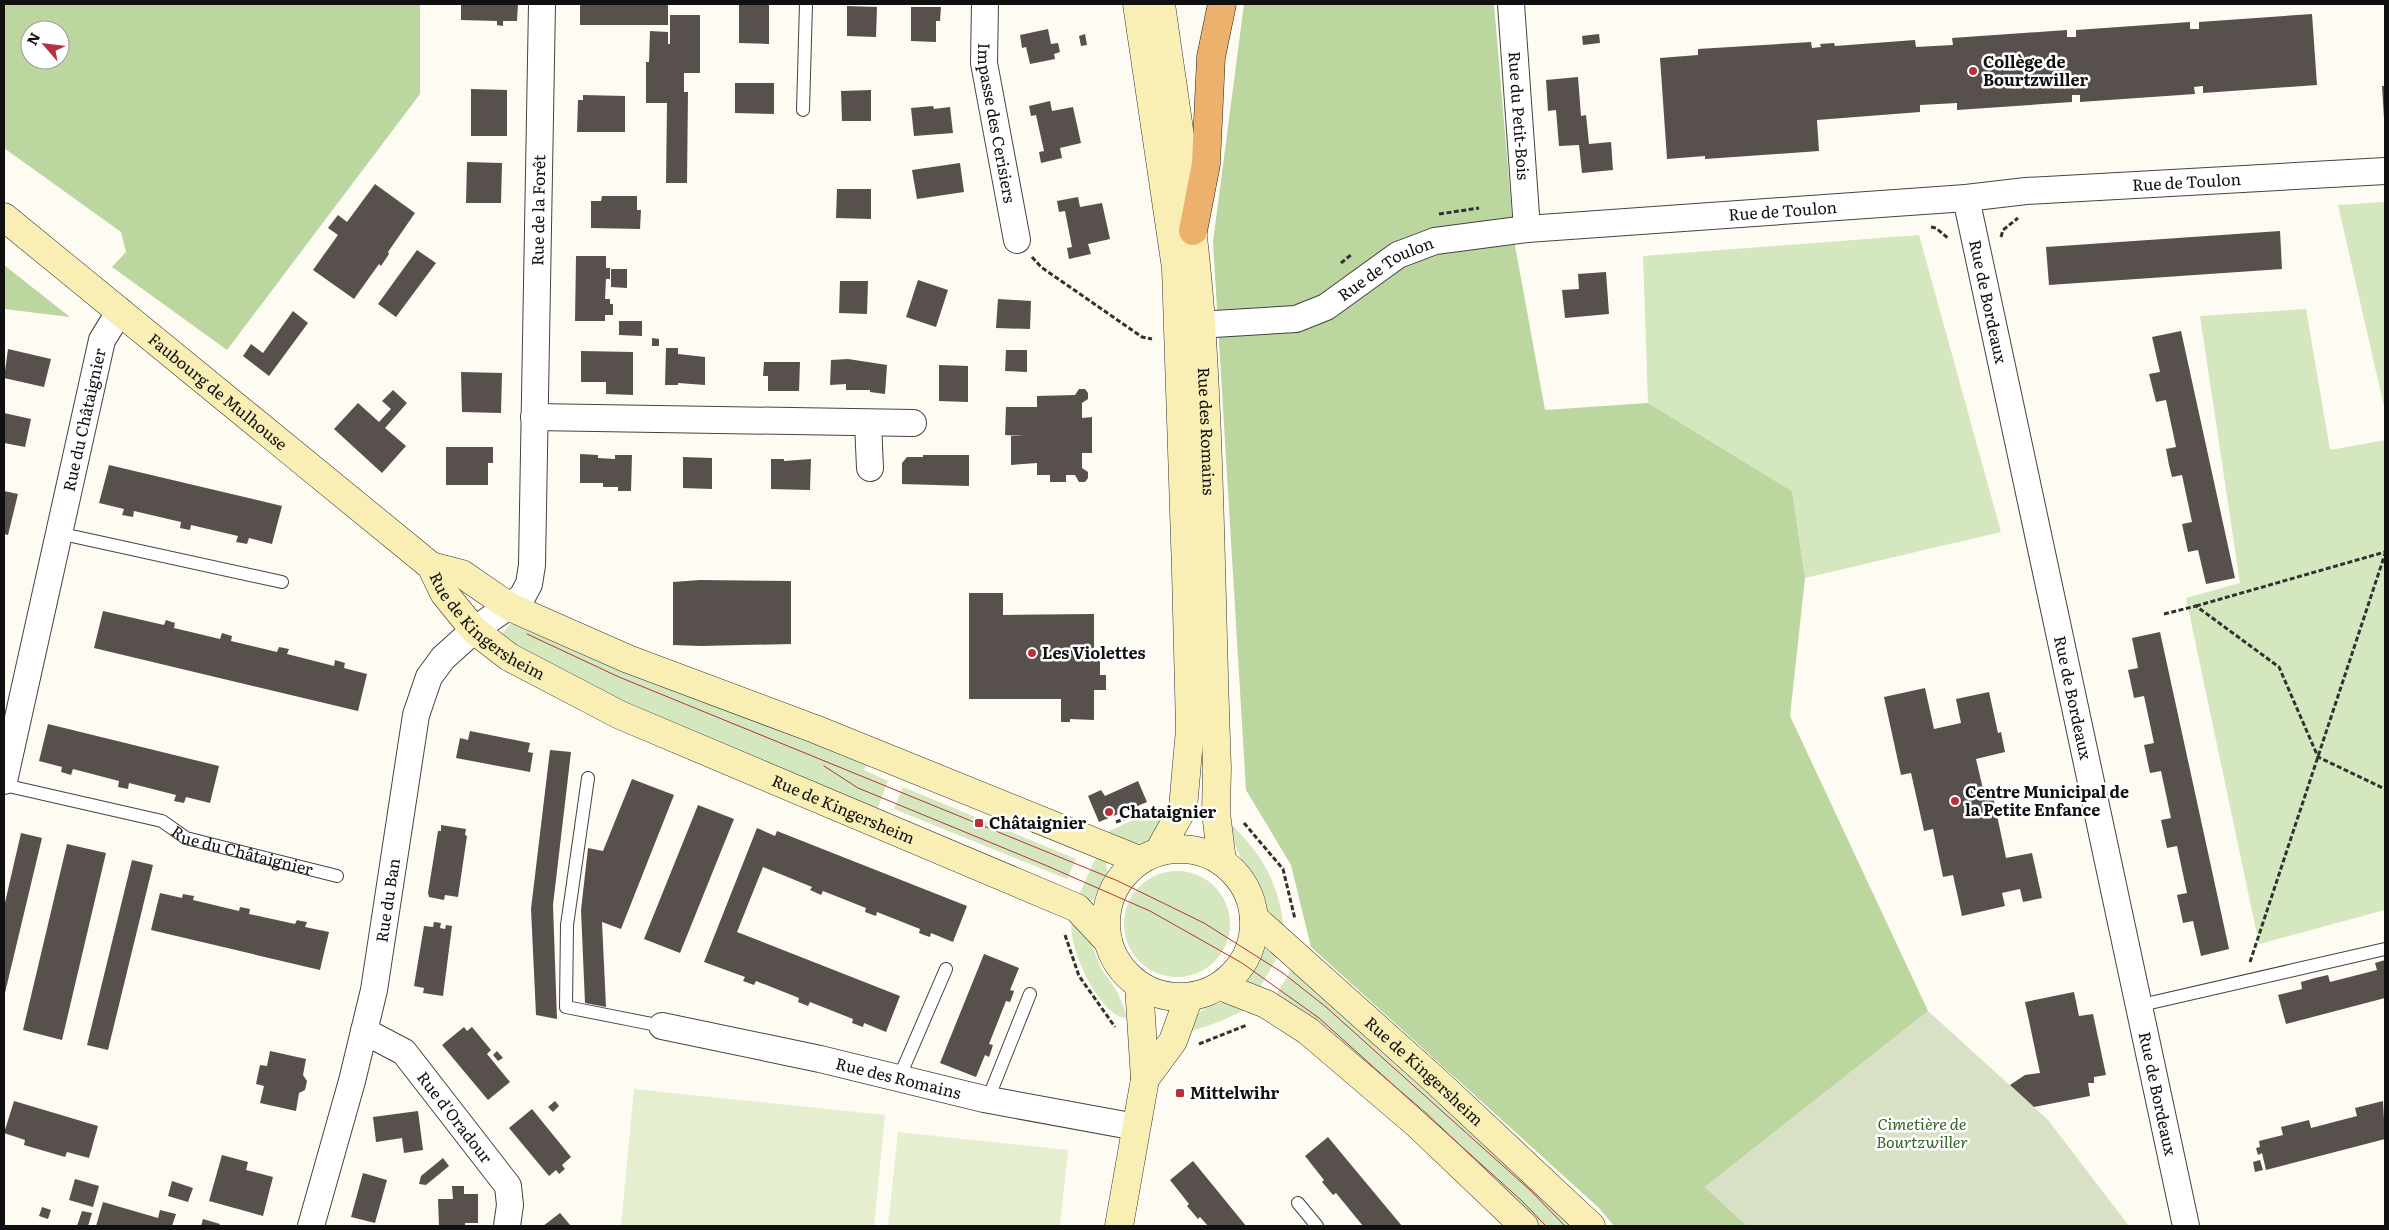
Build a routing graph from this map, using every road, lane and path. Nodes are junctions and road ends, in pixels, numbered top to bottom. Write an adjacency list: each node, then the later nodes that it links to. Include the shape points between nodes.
1 (542, 4): 21 (street, Rue de la Forêt)
2 (806, 4): 8 (lane)
3 (985, 4): 17 (street, Impasse des Cerisiers, via 984,63)
4 (1137, 4): 20 (main road, Rue des Romains)
5 (1161, 4): 15 (main road, Rue des Romains)
6 (1222, 4): 15 (highway, via 1212,56 1206,164)
7 (1511, 4): 14 (street, Rue du Petit-Bois)
8 (804, 110)
9 (2385, 171): 10 (street, Rue de Toulon, via 2026,191)
10 (1966, 198): 14 (street, Rue de Toulon); 54 (street, Rue de Bordeaux)
11 (2028, 217): 16 (path, via 2018,218 2003,230)
12 (4, 218): 19 (main road, Faubourg de Mulhouse)
13 (1929, 227): 18 (path, via 1936,228)
14 (1527, 229): 20 (street, Rue de Toulon, via 1436,241 1398,255 1326,307 1296,319)
15 (1193, 231): 20 (main road, Rue des Romains)
16 (2000, 238)
17 (1017, 240): 20 (path, via 1042,267 1142,337)
18 (1951, 240)
19 (120, 311): 25 (street, Rue du Châtaignier, via 102,340); 27 (main road, Faubourg de Mulhouse)
20 (1185, 332): 40 (main road, Rue des Romains, via 1190,729 1183,808); 41 (main road, Rue des Romains, via 1217,767 1216,813)
21 (534, 418): 22 (street); 30 (street, Rue de la Forêt, via 532,565 526,591)
22 (868, 423): 23 (street); 24 (street)
23 (913, 423)
24 (870, 468)
25 (58, 533): 28 (lane); 35 (street, Rue du Châtaignier)
26 (2385, 553): 29 (path); 33 (path)
27 (431, 566): 30 (main road, Rue de Kingersheim, via 462,574); 32 (main road, Rue de Kingersheim, via 444,593)
28 (282, 582)
29 (2196, 606): 31 (path); 33 (path, via 2279,667)
30 (510, 607): 32 (street, Rue du Ban); 40 (main road, Rue de Kingersheim, via 628,659)
31 (2164, 614)
32 (474, 630): 46 (main road, Rue de Kingersheim, via 509,657 620,715 1077,908); 58 (street, Rue du Ban, via 443,658 429,677 416,715 374,990)
33 (2318, 757): 36 (path); 49 (path)
34 (588, 778): 56 (lane, via 567,925 566,1007)
35 (4, 783): 42 (lane, Rue du Châtaignier, via 162,821 186,838)
36 (2385, 789)
37 (1160, 805): 39 (path)
38 (1238, 815): 44 (path, via 1283,869)
39 (1110, 824)
40 (1149, 856): 41 (main road, via 1181,848 1202,851); 46 (main road, via 1118,882 1112,894 1105,924)
41 (1222, 861): 43 (main road, via 1238,876 1250,896)
42 (337, 876)
43 (1254, 918): 51 (main road, via 1254,935 1249,951 1234,975); 70 (main road, Rue de Kingersheim)
44 (1296, 923)
45 (1063, 931): 57 (path, via 1079,976)
46 (1108, 942): 50 (main road, via 1114,958)
47 (2385, 949): 49 (lane)
48 (946, 968): 60 (lane)
49 (2244, 981): 54 (lane)
50 (1139, 985): 53 (main road, via 1162,995); 61 (main road)
51 (1220, 986): 53 (main road); 69 (main road, via 1266,1004 1308,1031 1417,1124)
52 (1030, 994): 62 (lane)
53 (1188, 997): 61 (main road, via 1173,1042)
54 (2137, 1006): 71 (street, Rue de Bordeaux)
55 (1248, 1025): 59 (path)
56 (662, 1026): 60 (street, Rue des Romains)
57 (1116, 1030)
58 (364, 1031): 65 (street, Rue du Ban); 66 (street, Rue d'Oradour, via 404,1052 508,1186)
59 (1194, 1046)
60 (899, 1078): 62 (street, Rue des Romains)
61 (1145, 1079): 63 (main road)
62 (988, 1099): 63 (street, Rue des Romains)
63 (1136, 1126): 67 (main road)
64 (1298, 1203): 68 (lane)
65 (311, 1226)
66 (507, 1226)
67 (1119, 1226)
68 (1317, 1226)
69 (1524, 1226)
70 (1591, 1226)
71 (2186, 1226)

